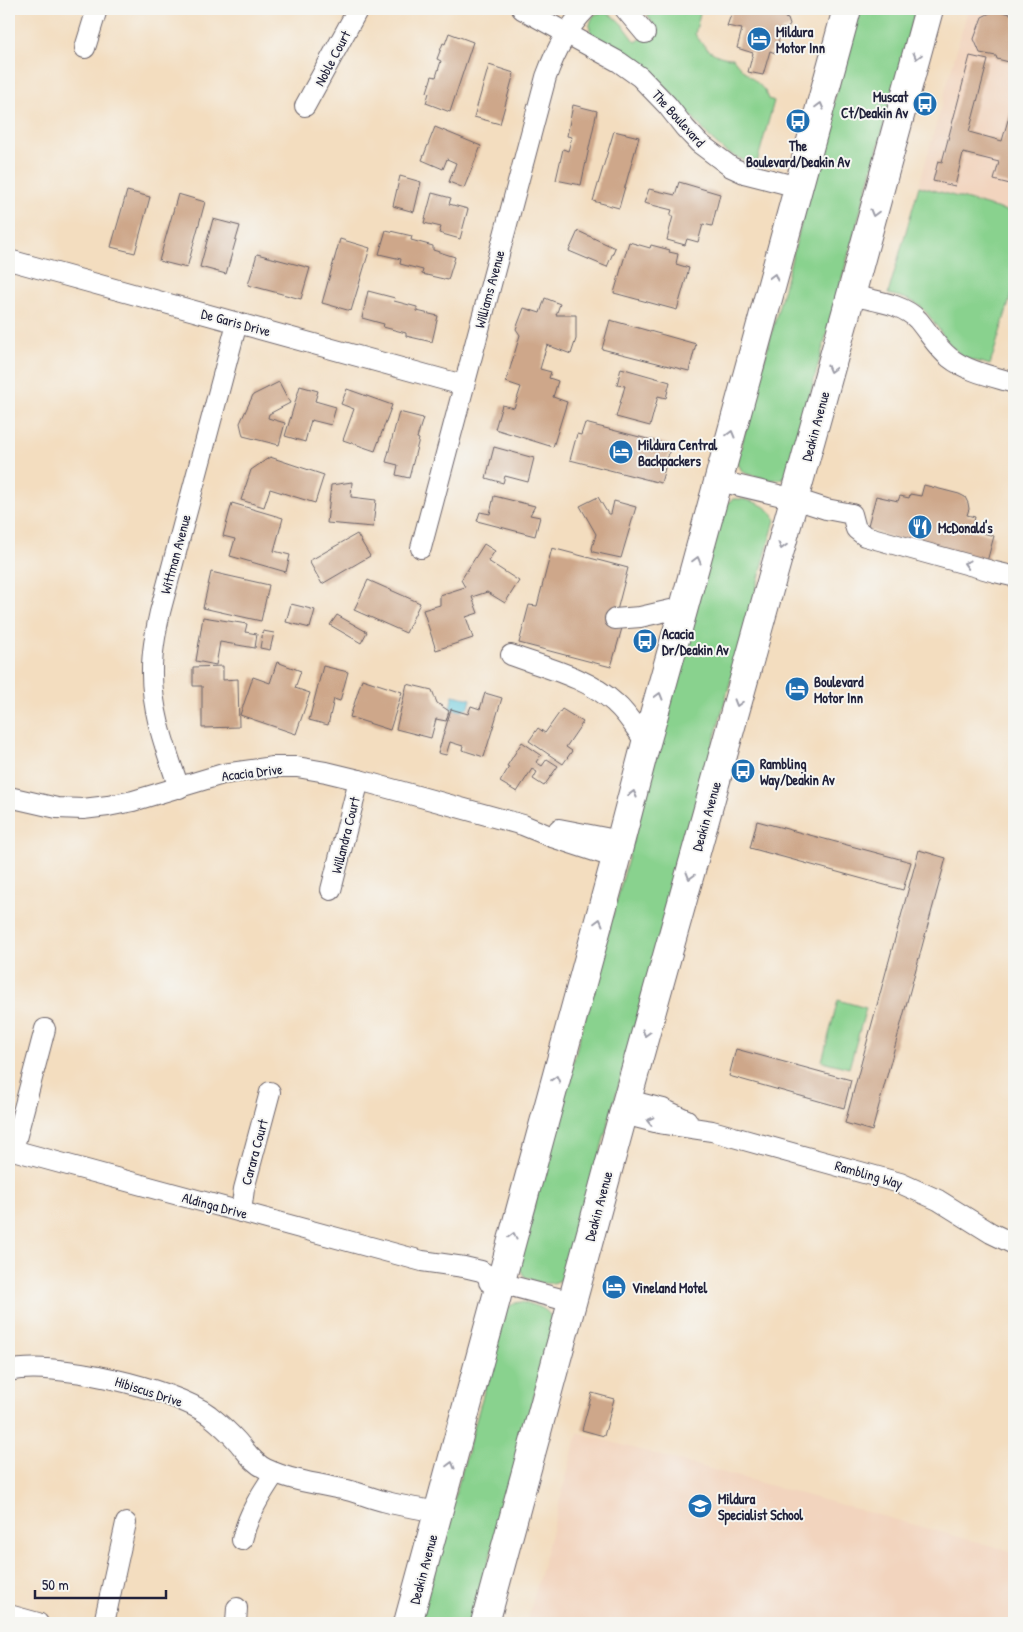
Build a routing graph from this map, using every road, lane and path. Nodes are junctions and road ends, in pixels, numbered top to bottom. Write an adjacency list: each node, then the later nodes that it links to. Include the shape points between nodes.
1 (97, 9): 10 (street)
2 (358, 9): 11 (street, Noble Court)
3 (522, 9): 8 (street, The Boulevard)
4 (586, 9): 8 (street)
5 (625, 9): 9 (street)
6 (846, 9): 12 (highway, Deakin Avenue, one-way to 6)
7 (929, 9): 14 (highway, Deakin Avenue, one-way to 14)
8 (566, 33): 12 (street, The Boulevard, via 640,77 699,143 731,167); 17 (street, Williams Avenue, via 546,77)
9 (645, 33)
10 (85, 48)
11 (305, 106)
12 (798, 187): 18 (highway, Deakin Avenue, one-way to 12)
13 (9, 260): 15 (street, De Garis Drive)
14 (851, 295): 16 (street, via 908,311 950,358 968,368); 19 (highway, Deakin Avenue, one-way to 19)
15 (237, 323): 17 (street, De Garis Drive); 27 (street, Wittman Avenue, via 154,641 152,668 156,716)
16 (1014, 383)
17 (463, 385): 20 (street, Williams Avenue)
18 (719, 481): 19 (street); 22 (highway, Deakin Avenue, one-way to 18)
19 (795, 499): 21 (street, one-way to 19, via 865,536 856,529 852,514); 33 (highway, Deakin Avenue, one-way to 33)
20 (421, 548)
21 (1011, 571)
22 (684, 607): 23 (street); 25 (highway, Deakin Avenue, one-way to 22)
23 (615, 619)
24 (510, 654): 25 (street, via 574,678 605,694 628,717)
25 (646, 743): 29 (highway, Deakin Avenue, one-way to 25)
26 (359, 780): 27 (street, Acacia Drive, via 316,770 273,767 223,774); 29 (street, Acacia Drive, via 522,825 552,837); 30 (street, Willandra Court)
27 (179, 788): 28 (street, Acacia Drive, via 133,801 83,809 58,808)
28 (9, 797)
29 (619, 850): 37 (highway, Deakin Avenue, one-way to 29)
30 (331, 890)
31 (45, 1029): 34 (street)
32 (270, 1092): 35 (street, Carara Court)
33 (625, 1107): 36 (street, Rambling Way, via 662,1109 712,1131 900,1183 938,1200 990,1233); 38 (highway, Deakin Avenue)
34 (11, 1150): 35 (street, Aldinga Drive)
35 (241, 1212): 37 (street, Aldinga Drive, via 422,1260 479,1282)
36 (1014, 1244)
37 (500, 1283): 38 (street, Aldinga Drive); 41 (highway, Deakin Avenue, one-way to 37)
38 (572, 1302): 48 (highway, Deakin Avenue)
39 (9, 1371): 40 (street, Hibiscus Drive, via 43,1368 92,1375 166,1394 207,1414 223,1426 251,1459)
40 (275, 1472): 41 (street, Hibiscus Drive, via 310,1484); 43 (street, via 257,1500)
41 (438, 1512): 47 (highway, Deakin Avenue)
42 (126, 1523): 46 (street)
43 (242, 1540)
44 (9, 1615): 45 (street)
45 (38, 1623)
46 (104, 1623)
47 (408, 1623)
48 (485, 1623)

